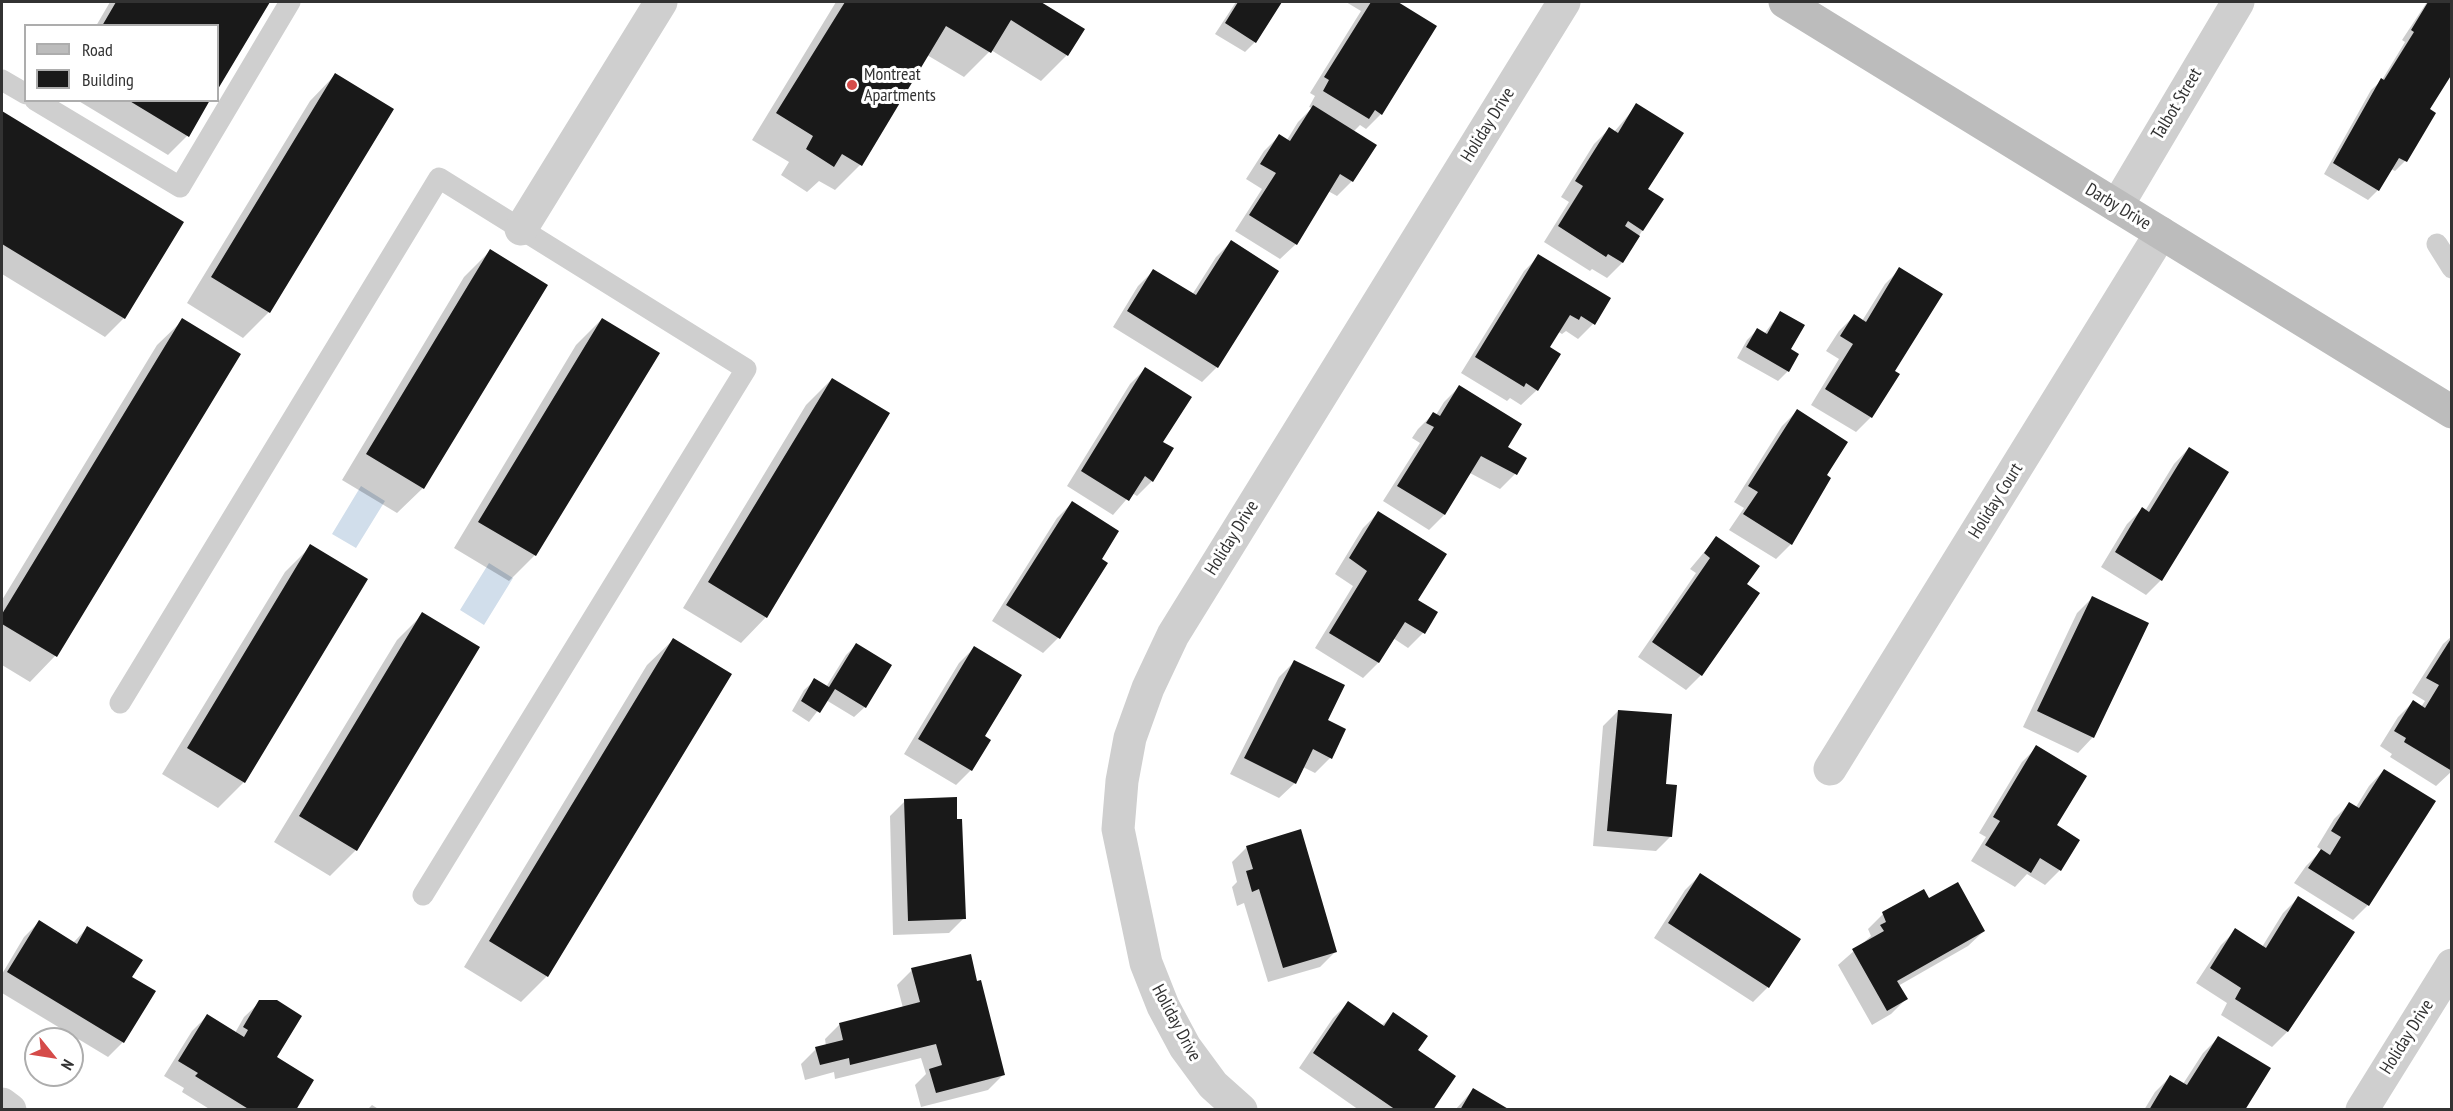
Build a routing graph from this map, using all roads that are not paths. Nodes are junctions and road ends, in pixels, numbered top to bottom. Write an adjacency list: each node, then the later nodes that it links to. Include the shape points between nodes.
1 (290, 2): 8 (lane, via 180,187)
2 (661, 2): 10 (street)
3 (1564, 2): 21 (street, Holiday Drive, via 1173,635 1130,738 1118,829 1146,963 1162,1006 1185,1047 1213,1084)
4 (1785, 2): 9 (main road, Darby Drive)
5 (2238, 2): 9 (street, Talbot Street)
6 (2, 80): 7 (lane)
7 (24, 93)
8 (39, 102)
9 (2117, 206): 11 (main road, Darby Drive)
10 (521, 229): 15 (lane, via 439,178); 17 (lane, via 746,369)
11 (2161, 233): 14 (main road, Darby Drive); 16 (street, Holiday Court)
12 (2437, 244): 13 (lane)
13 (2451, 268)
14 (2451, 412)
15 (120, 703)
16 (1830, 769)
17 (423, 895)
18 (2451, 964): 22 (street, Holiday Drive)
19 (2, 1104): 20 (street)
20 (10, 1110)
21 (1241, 1110)
22 (2362, 1110)

